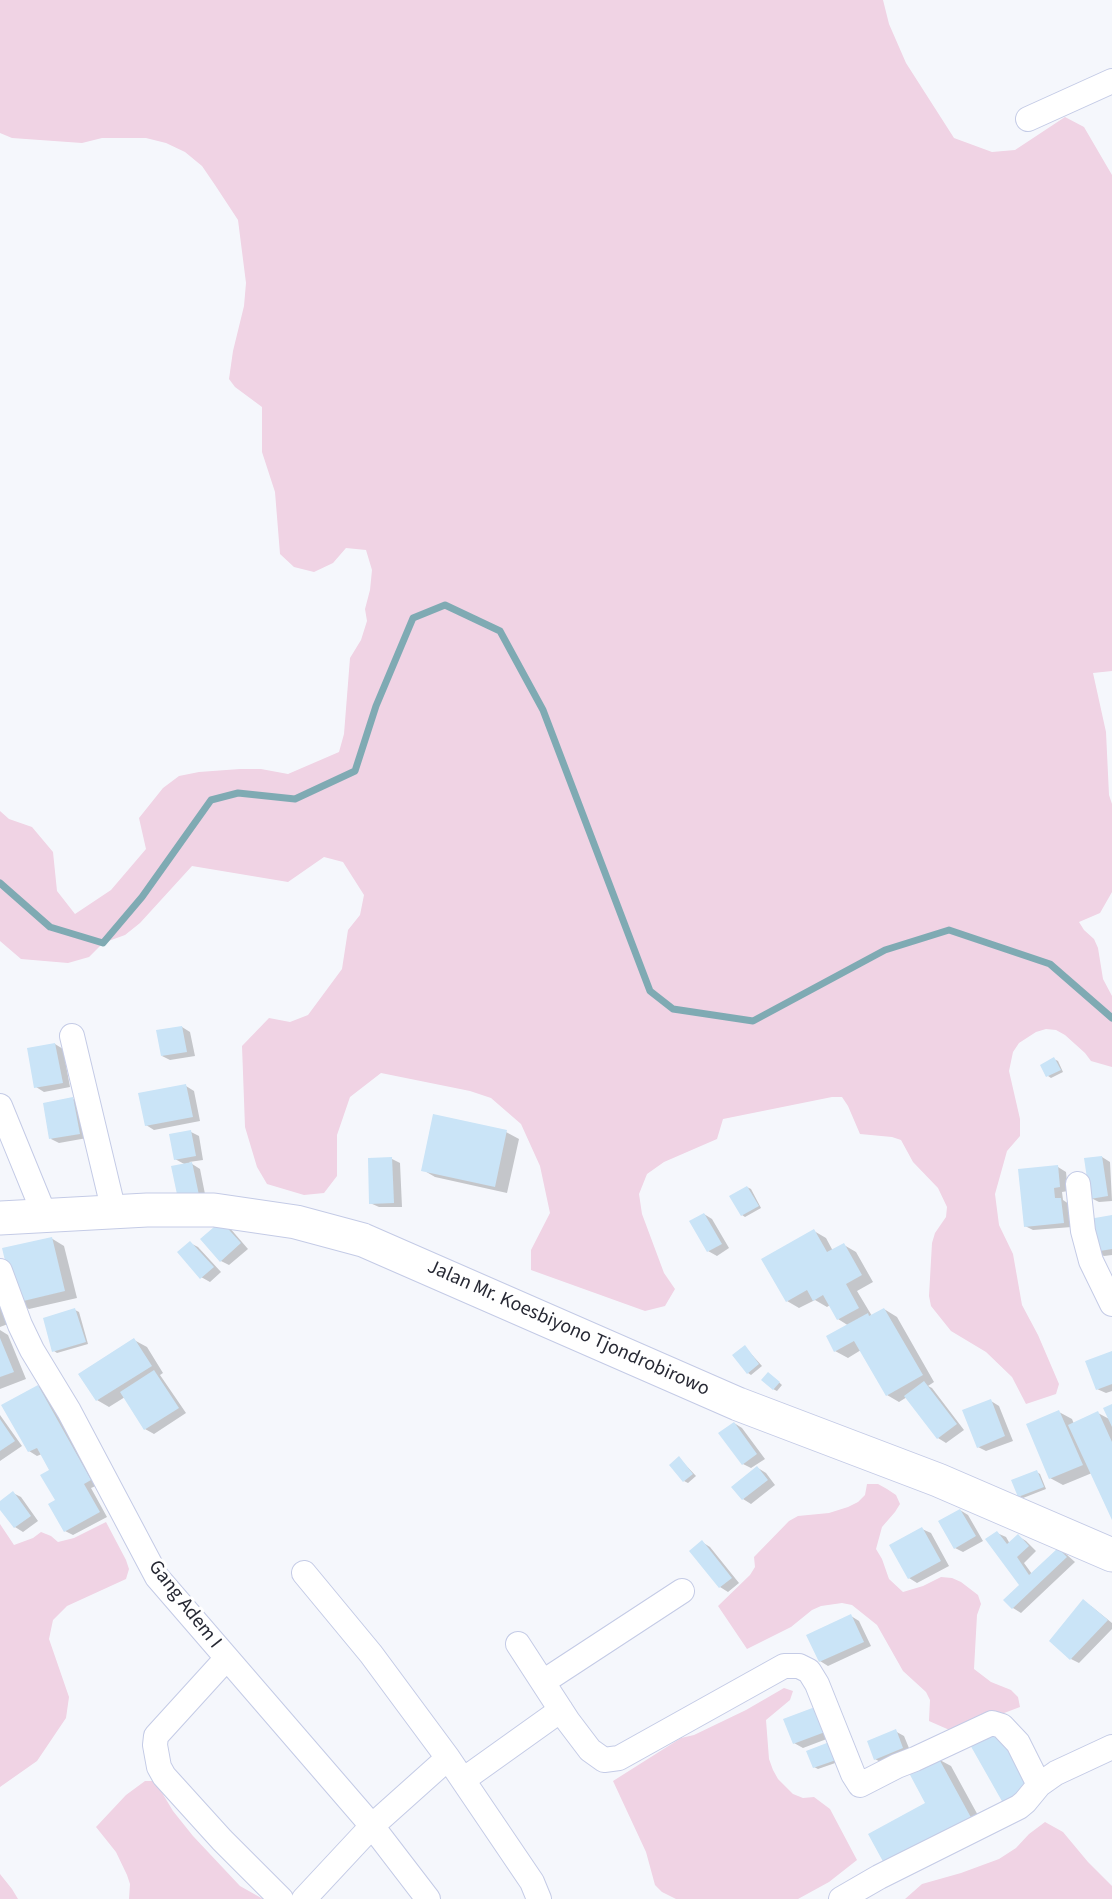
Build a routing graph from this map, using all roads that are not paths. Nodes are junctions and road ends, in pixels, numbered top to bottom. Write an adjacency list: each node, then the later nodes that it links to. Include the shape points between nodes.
1 (1112, 81): 2 (street)
2 (1028, 119)
3 (72, 1036): 6 (street)
4 (0, 1106): 7 (street)
5 (1078, 1184): 10 (street, via 1091,1261)
6 (114, 1212): 7 (main road, Jalan Mr. Koesbiyono Tjondrobirowo); 11 (main road, Jalan Mr. Koesbiyono Tjondrobirowo, via 213,1210 296,1222 363,1240 738,1404 938,1480)
7 (45, 1216): 8 (main road, Jalan Mr. Koesbiyono Tjondrobirowo)
8 (0, 1218)
9 (0, 1271): 15 (street, Gang Adem I, via 32,1350 157,1577)
10 (1112, 1304)
11 (1112, 1555)
12 (304, 1573): 19 (street, via 371,1654)
13 (682, 1590): 16 (street)
14 (518, 1644): 16 (street)
15 (226, 1659): 22 (street, Gang Adem I); 23 (street, via 156,1736 159,1767)
16 (543, 1682): 17 (street)
17 (561, 1710): 20 (street); 21 (street, via 590,1750 604,1760 619,1758 784,1666 799,1666 809,1671 817,1684 860,1785 992,1723 1002,1726 1017,1743)
18 (1112, 1746): 21 (street)
19 (448, 1758): 20 (street); 22 (street)
20 (463, 1780): 26 (street, via 532,1882)
21 (1039, 1785): 27 (street, via 1019,1807)
22 (372, 1826): 24 (street); 25 (street, Gang Adem I)
23 (280, 1899)
24 (304, 1899)
25 (428, 1899)
26 (539, 1899)
27 (841, 1899)

